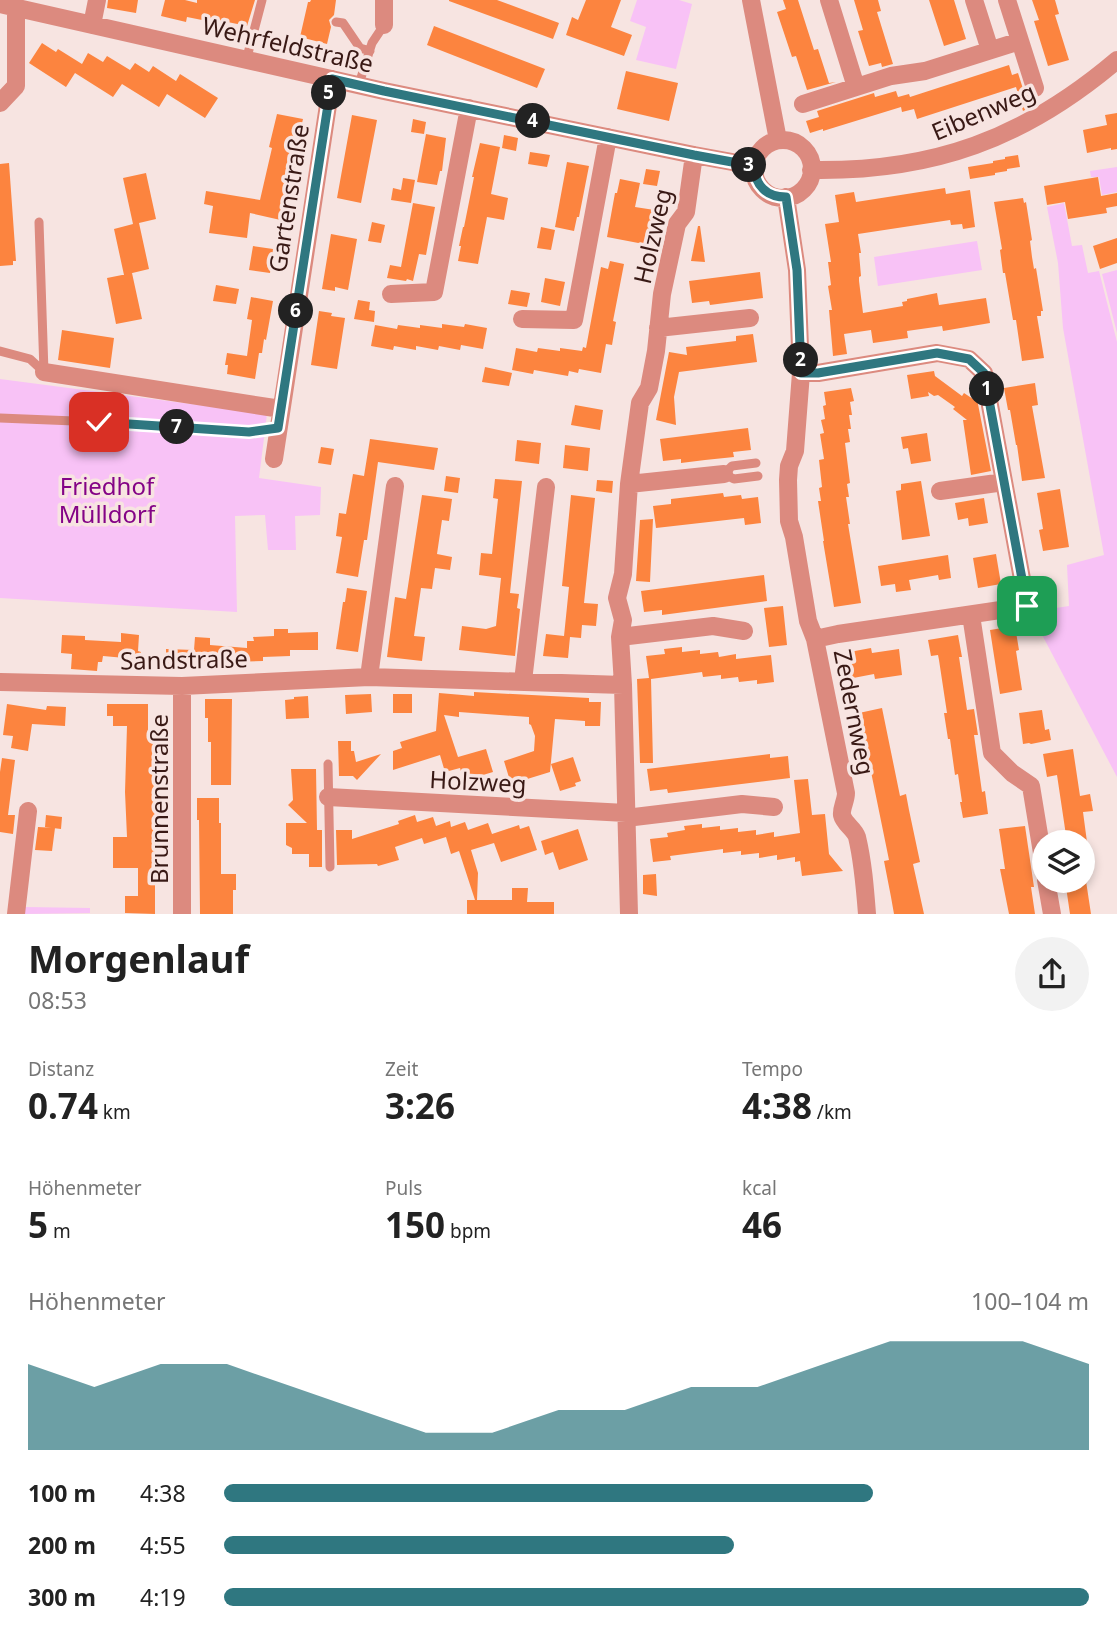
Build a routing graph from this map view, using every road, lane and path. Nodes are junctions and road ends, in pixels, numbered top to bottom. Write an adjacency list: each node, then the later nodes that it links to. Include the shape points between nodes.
1 (97, 0): 10 (street)
2 (261, 0): 16 (lane)
3 (384, 0): 11 (street)
4 (751, 0): 25 (street)
5 (829, 0): 19 (street)
6 (974, 0): 13 (street)
7 (1007, 0): 12 (street)
8 (11, 4): 10 (street, Wehrfeldstraße); 21 (street, Wehrfeldstraße, via 16,86)
9 (336, 22): 14 (lane, via 343,23 360,48)
10 (92, 25): 16 (street, Wehrfeldstraße)
11 (384, 25): 14 (lane)
12 (1020, 41): 13 (street); 20 (street)
13 (990, 50): 19 (street)
14 (370, 51): 18 (lane)
15 (1117, 60): 28 (street, Eibenweg, via 1068,99 1010,132 972,147 926,161 878,168)
16 (246, 61): 17 (street, Wehrfeldstraße)
17 (332, 79): 18 (street, Wehrfeldstraße); 38 (street, Gartenstraße)
18 (359, 84): 23 (street, Wehrfeldstraße)
19 (856, 87): 22 (street)
20 (1035, 88)
21 (0, 103)
22 (803, 104)
23 (469, 108): 24 (street, Wehrfeldstraße); 31 (street, via 434,292)
24 (608, 137): 26 (street, Wehrfeldstraße); 33 (street, via 575,320)
25 (778, 140): 27 (street, via 762,148); 28 (street, via 802,147)
26 (694, 155): 27 (street, Wehrfeldstraße); 34 (street, Holzweg)
27 (754, 166): 29 (street, via 754,175 765,191)
28 (811, 170): 29 (street, via 804,188)
29 (786, 197): 37 (street, Zedernweg, via 797,270)
30 (39, 222): 36 (lane)
31 (391, 294)
32 (750, 318): 34 (street)
33 (522, 319)
34 (659, 328): 46 (street, Holzweg, via 649,388 640,403)
35 (0, 351): 36 (lane, via 30,359)
36 (44, 372): 38 (street)
37 (801, 373): 45 (street, Zedernweg, via 937,353 969,359 984,373); 53 (street, Zedernweg, via 795,451 789,467 789,521)
38 (281, 409): 40 (street, Gartenstraße)
39 (0, 418): 40 (lane, via 249,432)
40 (278, 428): 41 (street, Gartenstraße)
41 (275, 459)
42 (756, 463): 43 (lane, via 732,466)
43 (724, 474): 44 (lane, via 734,479); 46 (street)
44 (758, 476)
45 (1004, 482): 49 (street); 50 (street, Zedernweg, via 1027,606)
46 (629, 484): 52 (street, Holzweg, via 617,598 623,620)
47 (395, 486): 54 (street)
48 (546, 486): 55 (street)
49 (940, 491)
50 (971, 615): 53 (street, Zedernweg); 64 (street, via 992,753 1031,786)
51 (744, 631): 52 (street, via 713,626)
52 (620, 637): 57 (street, Holzweg)
53 (815, 639): 70 (street, Zedernweg, via 846,793 842,817 856,833)
54 (369, 677): 55 (street, Sandstraße); 58 (street, Sandstraße)
55 (523, 681): 57 (street, Sandstraße)
56 (0, 682): 58 (street, Sandstraße)
57 (623, 685): 63 (street, Holzweg)
58 (182, 686): 68 (street, Brunnenstraße)
59 (328, 764): 60 (lane)
60 (328, 797): 63 (street, Holzweg); 65 (lane)
61 (774, 807): 63 (street, Holzweg, via 742,804)
62 (28, 811): 67 (street)
63 (626, 815): 69 (street, Holzweg)
64 (1038, 830)
65 (330, 867)
66 (1048, 893): 71 (street)
67 (16, 914)
68 (182, 914)
69 (629, 914)
70 (867, 914)
71 (1052, 914)

